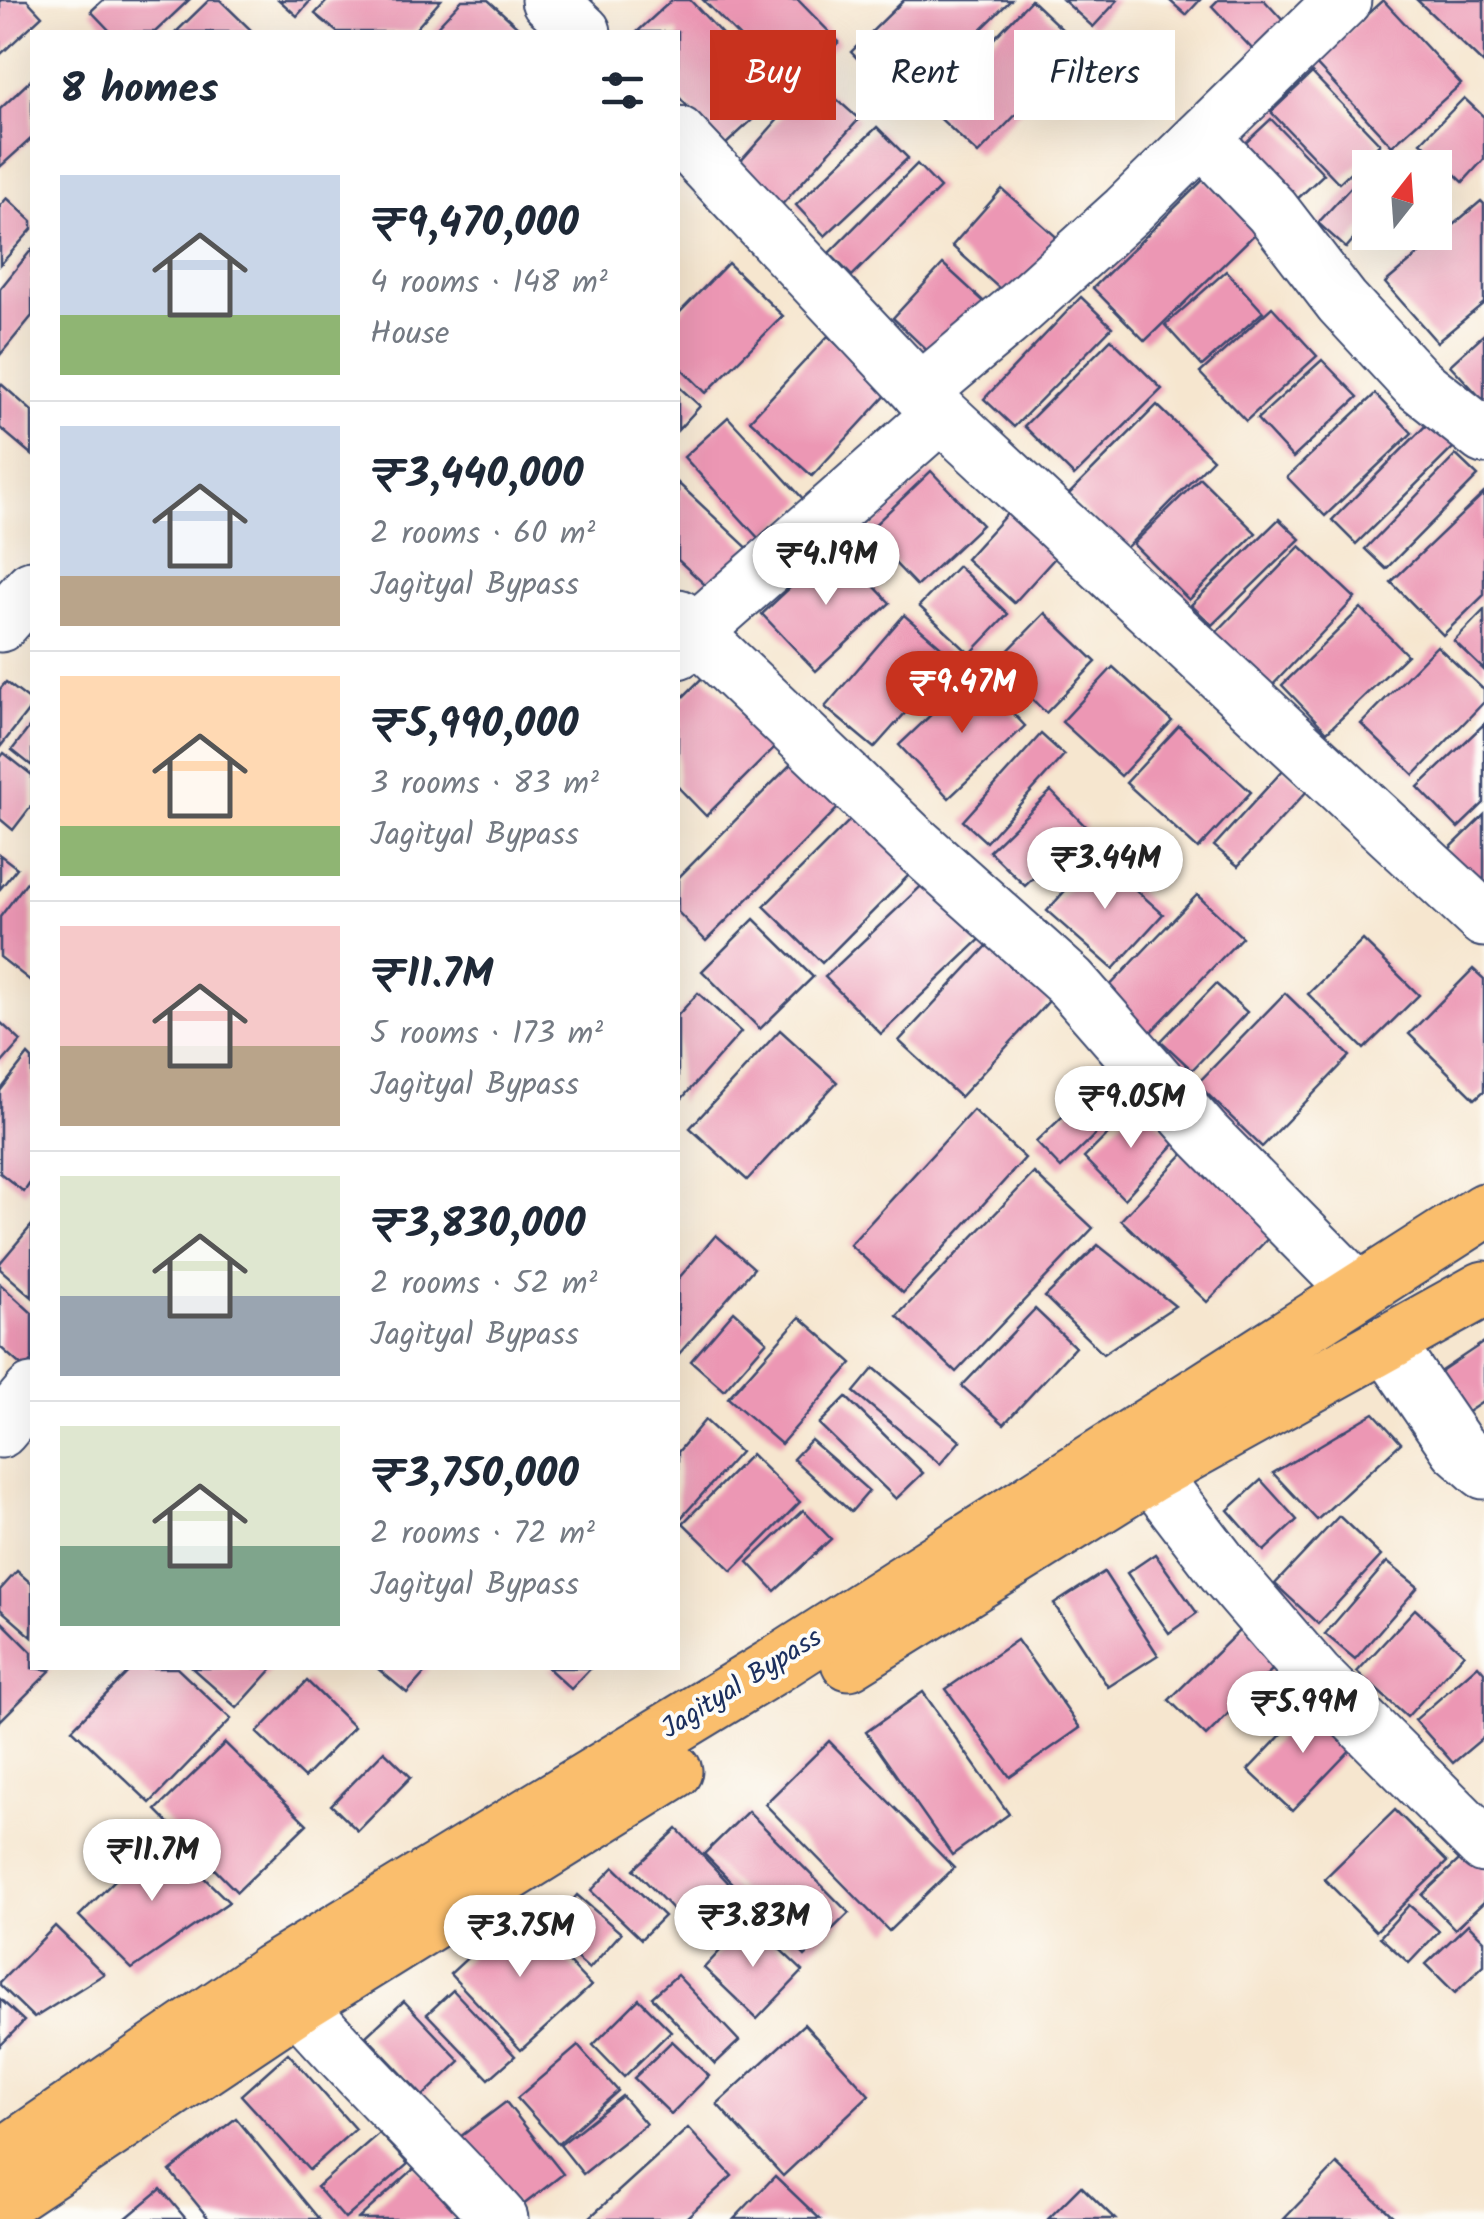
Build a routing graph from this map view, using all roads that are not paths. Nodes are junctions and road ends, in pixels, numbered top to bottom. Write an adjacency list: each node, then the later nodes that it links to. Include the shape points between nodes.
1 (1343, 0): 3 (street)
2 (680, 136): 4 (street)
3 (1202, 138): 4 (street); 5 (street, via 1418,383)
4 (930, 403): 8 (street); 9 (street)
5 (1484, 436)
6 (30, 590): 7 (street)
7 (0, 624)
8 (683, 634): 12 (street, via 1070,982 1204,1134)
9 (1484, 919)
10 (1484, 1210): 12 (main road, Jagityal Bypass)
11 (1484, 1288): 13 (main road, Jagityal Bypass)
12 (1358, 1291): 20 (main road, Jagityal Bypass, via 774,1666 271,1972)
13 (1386, 1344): 16 (street, via 1458,1448); 17 (main road, Jagityal Bypass)
14 (30, 1394): 15 (street)
15 (0, 1430)
16 (1484, 1471)
17 (1151, 1474): 18 (street, via 1315,1676); 19 (main road, Jagityal Bypass)
18 (1484, 1845)
19 (298, 2005): 21 (main road, Jagityal Bypass); 22 (street)
20 (0, 2158)
21 (0, 2204)
22 (500, 2219)

